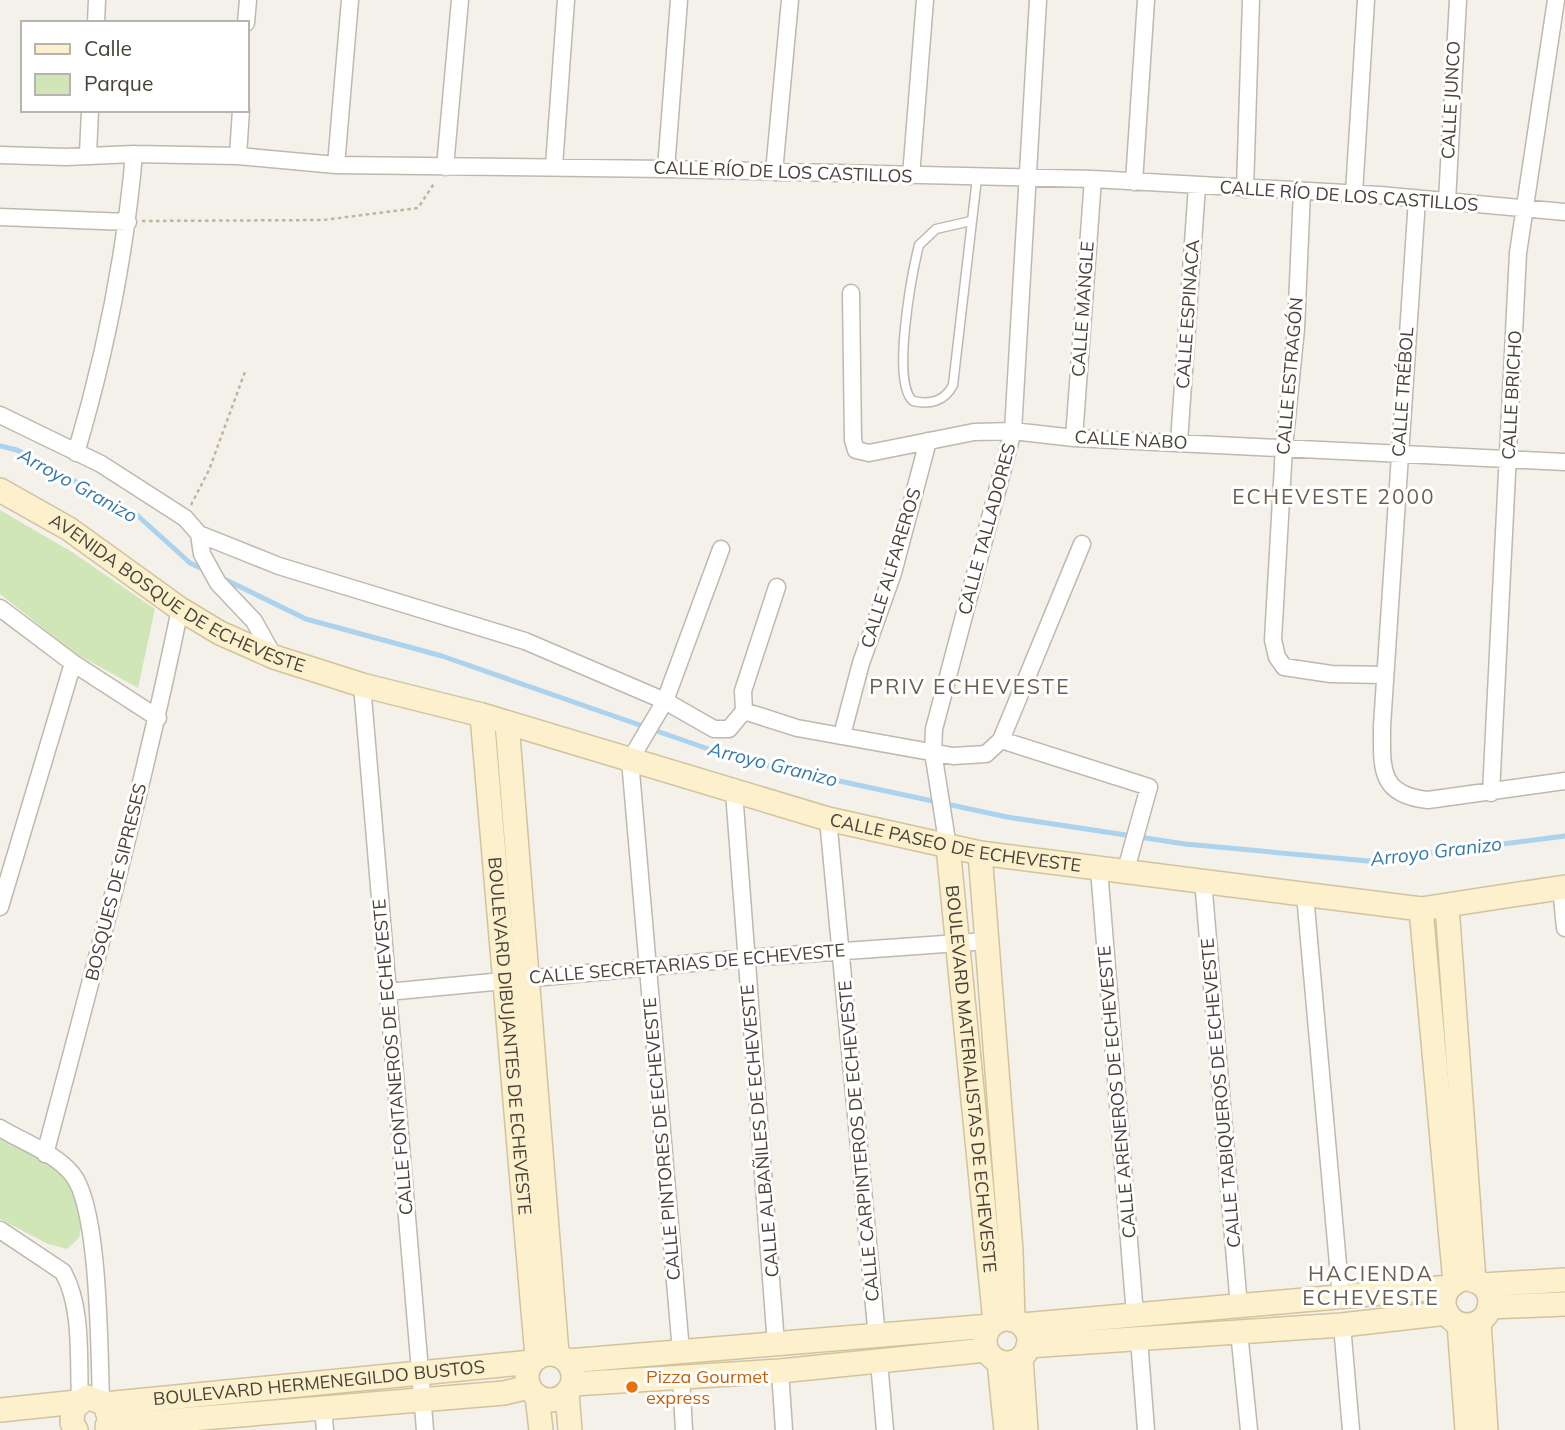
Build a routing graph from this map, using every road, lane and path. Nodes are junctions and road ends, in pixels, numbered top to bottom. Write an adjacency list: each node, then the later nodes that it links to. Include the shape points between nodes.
1 (97, 0): 15 (street)
2 (248, 0): 16 (street)
3 (350, 0): 23 (street)
4 (460, 0): 25 (street)
5 (566, 0): 24 (street)
6 (679, 0): 26 (street)
7 (790, 0): 27 (street)
8 (925, 0): 28 (street)
9 (1038, 0): 30 (street, CALLE TALLADORES)
10 (1146, 0): 32 (street)
11 (1251, 0): 34 (street)
12 (1366, 0): 36 (street)
13 (1458, 0): 38 (street, CALLE JUNCO)
14 (1556, 0): 39 (street, CALLE BRICHO)
15 (96, 21)
16 (246, 21)
17 (90, 112): 20 (street)
18 (241, 112): 22 (street)
19 (134, 153): 20 (street, CALLE RÍO DE LOS CASTILLOS); 22 (street, CALLE RÍO DE LOS CASTILLOS); 43 (street)
20 (88, 154): 21 (street, CALLE RÍO DE LOS CASTILLOS)
21 (0, 155)
22 (238, 156): 23 (street, CALLE RÍO DE LOS CASTILLOS)
23 (336, 166): 25 (street, CALLE RÍO DE LOS CASTILLOS)
24 (554, 166): 25 (street, CALLE RÍO DE LOS CASTILLOS); 26 (street, CALLE RÍO DE LOS CASTILLOS)
25 (445, 167): 43 (path, via 418,208 323,220)
26 (666, 169): 27 (street, CALLE RÍO DE LOS CASTILLOS)
27 (774, 172): 28 (street, CALLE RÍO DE LOS CASTILLOS)
28 (911, 176): 29 (street, CALLE RÍO DE LOS CASTILLOS)
29 (977, 178): 30 (street, CALLE RÍO DE LOS CASTILLOS); 42 (lane)
30 (1028, 178): 31 (street, CALLE RÍO DE LOS CASTILLOS); 47 (street, CALLE TALLADORES)
31 (1093, 179): 32 (street, CALLE RÍO DE LOS CASTILLOS); 48 (street, CALLE MANGLE)
32 (1134, 182): 33 (street, CALLE RÍO DE LOS CASTILLOS)
33 (1197, 186): 34 (street, CALLE RÍO DE LOS CASTILLOS); 50 (street, CALLE ESPINACA)
34 (1245, 189): 35 (street, CALLE RÍO DE LOS CASTILLOS)
35 (1302, 191): 36 (street, CALLE RÍO DE LOS CASTILLOS); 51 (street, CALLE ESTRAGÓN, via 1296,329)
36 (1354, 193): 37 (street, CALLE RÍO DE LOS CASTILLOS)
37 (1416, 199): 38 (street, CALLE RÍO DE LOS CASTILLOS); 53 (street, CALLE TRÉBOL)
38 (1447, 201): 39 (street, CALLE RÍO DE LOS CASTILLOS)
39 (1526, 209): 40 (street, CALLE RÍO DE LOS CASTILLOS); 54 (street, CALLE BRICHO, via 1518,253)
40 (1565, 212)
41 (0, 217): 43 (street)
42 (971, 221): 42 (lane, via 953,385 936,401 913,401 905,393 904,367 919,244 936,229)
43 (128, 222): 52 (street, via 110,328)
44 (851, 293): 49 (street, CALLE NABO, via 856,450 869,453)
45 (246, 369): 57 (path, via 209,470)
46 (0, 415): 52 (street)
47 (1013, 431): 48 (street, CALLE NABO); 49 (street, CALLE NABO, via 974,432); 75 (street, CALLE TALLADORES, via 937,713)
48 (1074, 438): 50 (street, CALLE NABO)
49 (928, 441): 73 (street, CALLE ALFAREROS)
50 (1179, 442): 51 (street, CALLE NABO)
51 (1284, 447): 53 (street, CALLE NABO); 66 (street, CALLE ESTRAGÓN, via 1273,617 1277,657 1283,667 1303,672)
52 (76, 453): 57 (street)
53 (1398, 453): 54 (street, CALLE NABO); 66 (street, CALLE TRÉBOL)
54 (1509, 461): 55 (street, CALLE NABO); 79 (street, CALLE BRICHO)
55 (1565, 462)
56 (0, 490): 63 (street, AVENIDA BOSQUE DE ECHEVESTE, via 69,529)
57 (185, 518): 58 (street)
58 (199, 534): 64 (street, via 202,554 218,583 254,621); 68 (street, via 279,566 525,641)
59 (1082, 544): 74 (street)
60 (721, 549): 68 (street)
61 (777, 587): 69 (street, via 743,691)
62 (0, 608): 65 (street)
63 (180, 609): 64 (street, AVENIDA BOSQUE DE ECHEVESTE, via 220,634); 71 (street, BOSQUES DE SIPRESES)
64 (274, 657): 67 (street, AVENIDA BOSQUE DE ECHEVESTE)
65 (73, 663): 71 (street); 89 (street)
66 (1385, 675): 79 (street, CALLE TRÉBOL, via 1382,760 1395,792 1428,800)
67 (362, 685): 70 (street, CALLE PASEO DE ECHEVESTE); 99 (street, CALLE FONTANEROS DE ECHEVESTE)
68 (662, 707): 69 (street, via 714,729 729,729); 76 (street)
69 (744, 711): 73 (street, via 774,723)
70 (482, 715): 72 (street, CALLE PASEO DE ECHEVESTE); 98 (street, BOULEVARD DIBUJANTES DE ECHEVESTE)
71 (158, 718): 101 (street, BOSQUES DE SIPRESES)
72 (507, 723): 76 (street, CALLE PASEO DE ECHEVESTE); 97 (street, BOULEVARD DIBUJANTES DE ECHEVESTE)
73 (842, 735): 75 (street)
74 (1001, 740): 75 (street, via 986,754); 84 (street, via 1147,785 1150,791)
75 (934, 757): 81 (street, BOULEVARD MATERIALISTAS DE ECHEVESTE)
76 (631, 760): 78 (street, CALLE PASEO DE ECHEVESTE); 96 (street, CALLE PINTORES DE ECHEVESTE)
77 (1565, 781): 79 (street)
78 (734, 792): 80 (street, CALLE PASEO DE ECHEVESTE); 95 (street, CALLE ALBAÑILES DE ECHEVESTE)
79 (1491, 793)
80 (828, 819): 81 (street, CALLE PASEO DE ECHEVESTE); 94 (street, CALLE CARPINTEROS DE ECHEVESTE)
81 (948, 847): 82 (street, CALLE PASEO DE ECHEVESTE); 93 (street, BOULEVARD MATERIALISTAS DE ECHEVESTE)
82 (980, 853): 83 (street, CALLE PASEO DE ECHEVESTE); 92 (street, BOULEVARD MATERIALISTAS DE ECHEVESTE)
83 (1099, 869): 84 (street, CALLE PASEO DE ECHEVESTE); 110 (street, CALLE ARENEROS DE ECHEVESTE)
84 (1125, 873): 85 (street, CALLE PASEO DE ECHEVESTE)
85 (1203, 880): 87 (street, CALLE PASEO DE ECHEVESTE); 109 (street, CALLE TABIQUEROS DE ECHEVESTE)
86 (1563, 887): 88 (street, CALLE PASEO DE ECHEVESTE); 91 (street)
87 (1305, 895): 90 (street, CALLE PASEO DE ECHEVESTE); 107 (street)
88 (1447, 906): 90 (street, CALLE PASEO DE ECHEVESTE); 106 (street)
89 (0, 907)
90 (1421, 909): 106 (street)
91 (1565, 928)
92 (987, 941): 93 (street, CALLE SECRETARIAS DE ECHEVESTE); 115 (street, BOULEVARD MATERIALISTAS DE ECHEVESTE, via 1011,1251)
93 (959, 942): 94 (street, CALLE SECRETARIAS DE ECHEVESTE); 115 (street, BOULEVARD MATERIALISTAS DE ECHEVESTE)
94 (842, 950): 95 (street, CALLE SECRETARIAS DE ECHEVESTE); 114 (street, CALLE CARPINTEROS DE ECHEVESTE)
95 (746, 958): 96 (street, CALLE SECRETARIAS DE ECHEVESTE); 117 (street, CALLE ALBAÑILES DE ECHEVESTE)
96 (647, 969): 97 (street, CALLE SECRETARIAS DE ECHEVESTE); 118 (street, CALLE PINTORES DE ECHEVESTE)
97 (528, 978): 98 (street, CALLE SECRETARIAS DE ECHEVESTE); 119 (street, BOULEVARD DIBUJANTES DE ECHEVESTE)
98 (505, 979): 99 (street, CALLE SECRETARIAS DE ECHEVESTE); 119 (street, BOULEVARD DIBUJANTES DE ECHEVESTE)
99 (387, 992): 122 (street, CALLE FONTANEROS DE ECHEVESTE)
100 (0, 1129): 101 (street)
101 (45, 1153): 103 (street, via 77,1180 88,1216)
102 (0, 1230): 104 (street)
103 (92, 1263): 104 (street); 128 (street)
104 (63, 1272): 128 (street)
105 (1565, 1280): 106 (street, BOULEVARD HERMENEGILDO BUSTOS)
106 (1465, 1284): 107 (street, BOULEVARD HERMENEGILDO BUSTOS); 111 (street, via 1489,1295); 111 (street, via 1444,1299)
107 (1341, 1298): 109 (street, BOULEVARD HERMENEGILDO BUSTOS)
108 (1565, 1304): 111 (street, BOULEVARD HERMENEGILDO BUSTOS)
109 (1239, 1307): 110 (street, BOULEVARD HERMENEGILDO BUSTOS)
110 (1135, 1315): 115 (street, BOULEVARD HERMENEGILDO BUSTOS)
111 (1469, 1316): 112 (street, BOULEVARD HERMENEGILDO BUSTOS); 144 (street); 145 (street)
112 (1342, 1325): 113 (street, BOULEVARD HERMENEGILDO BUSTOS); 143 (street)
113 (1239, 1332): 116 (street, BOULEVARD HERMENEGILDO BUSTOS); 142 (street)
114 (877, 1337): 115 (street, BOULEVARD HERMENEGILDO BUSTOS); 117 (street, BOULEVARD HERMENEGILDO BUSTOS)
115 (1007, 1339): 116 (street, BOULEVARD HERMENEGILDO BUSTOS); 120 (street, BOULEVARD HERMENEGILDO BUSTOS); 139 (street, BOULEVARD MATERIALISTAS DE ECHEVESTE); 140 (street, BOULEVARD MATERIALISTAS DE ECHEVESTE)
116 (1139, 1339): 141 (street)
117 (776, 1344): 118 (street, BOULEVARD HERMENEGILDO BUSTOS)
118 (681, 1351): 119 (street, BOULEVARD HERMENEGILDO BUSTOS)
119 (548, 1359): 122 (street, BOULEVARD HERMENEGILDO BUSTOS); 124 (street, via 573,1376); 125 (street, via 527,1374)
120 (879, 1362): 121 (street, BOULEVARD HERMENEGILDO BUSTOS); 138 (street)
121 (780, 1371): 123 (street, BOULEVARD HERMENEGILDO BUSTOS); 137 (street)
122 (420, 1374): 126 (street, CALLE FONTANEROS DE ECHEVESTE); 128 (street, BOULEVARD HERMENEGILDO BUSTOS)
123 (681, 1377): 124 (street, BOULEVARD HERMENEGILDO BUSTOS); 136 (street)
124 (570, 1388): 125 (street, via 549,1400); 135 (street)
125 (533, 1391): 126 (street, BOULEVARD HERMENEGILDO BUSTOS); 134 (street)
126 (422, 1400): 129 (street, BOULEVARD HERMENEGILDO BUSTOS); 133 (street, CALLE FONTANEROS DE ECHEVESTE)
127 (0, 1410): 128 (street, BOULEVARD HERMENEGILDO BUSTOS)
128 (96, 1410): 130 (street, BOULEVARD HERMENEGILDO BUSTOS); 132 (street, via 71,1416)
129 (324, 1418): 130 (street, BOULEVARD HERMENEGILDO BUSTOS)
130 (223, 1422)
131 (69, 1430): 132 (street)
132 (76, 1430)
133 (425, 1430)
134 (541, 1430)
135 (570, 1430)
136 (684, 1430)
137 (785, 1430)
138 (885, 1430)
139 (1006, 1430)
140 (1026, 1430)
141 (1146, 1430)
142 (1249, 1430)
143 (1351, 1430)
144 (1467, 1430)
145 (1486, 1430)

